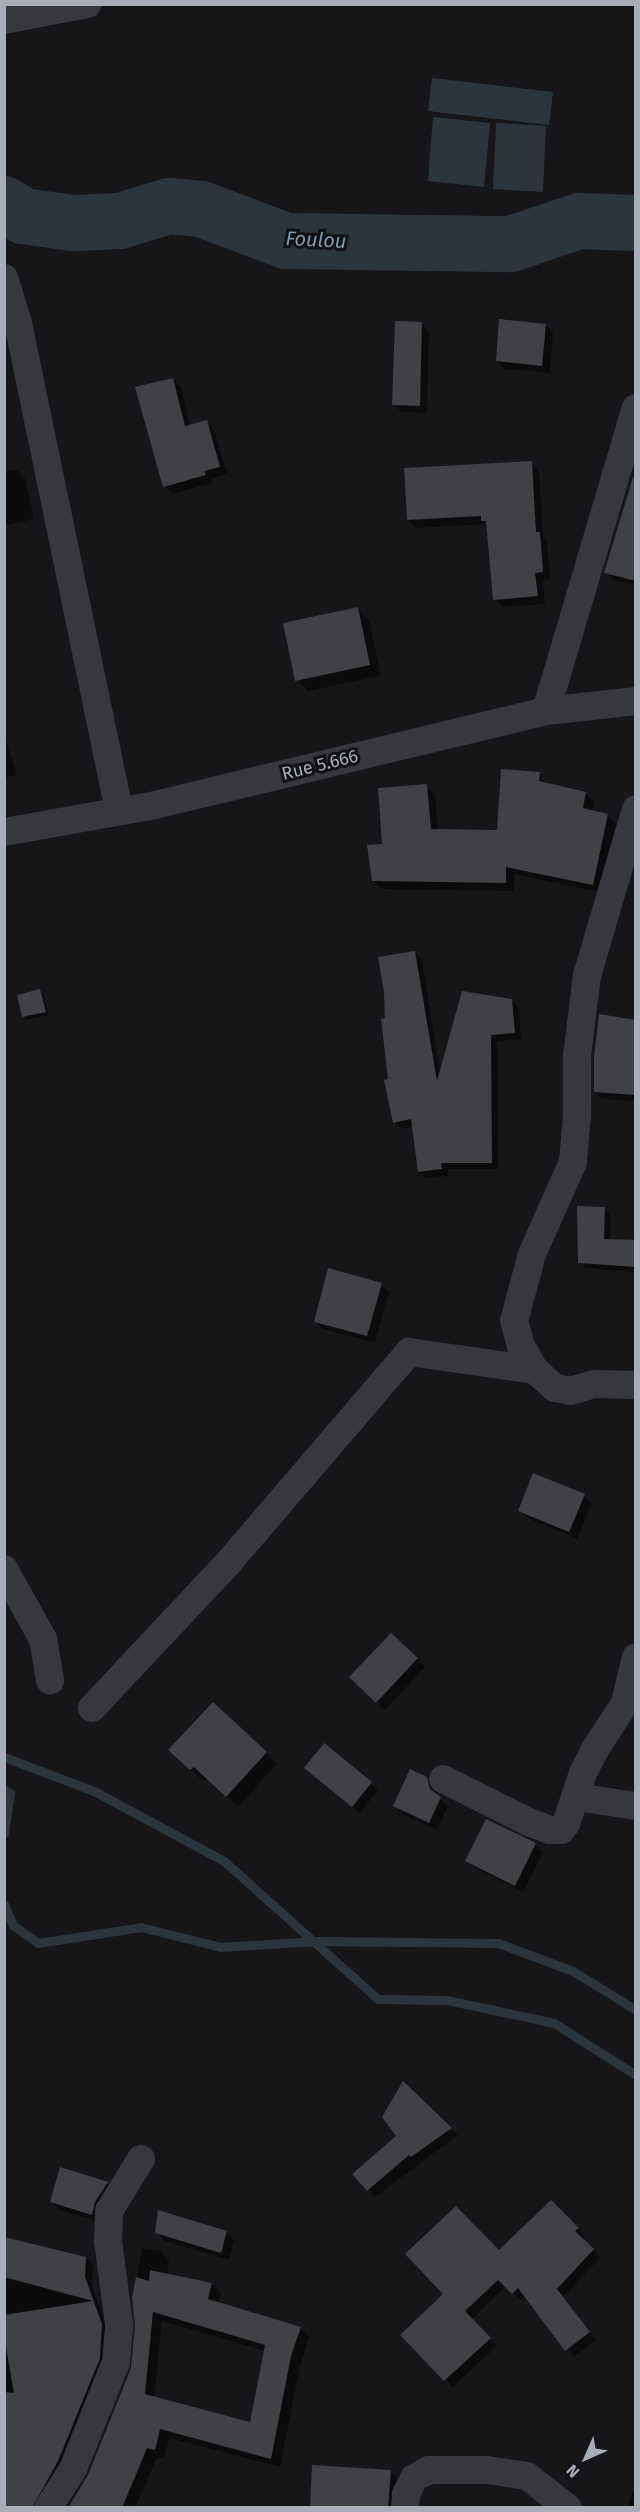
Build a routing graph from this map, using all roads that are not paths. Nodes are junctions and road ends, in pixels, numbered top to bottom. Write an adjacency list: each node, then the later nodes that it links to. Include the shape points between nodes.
1 (87, 4): 2 (street)
2 (4, 20)
3 (4, 278): 8 (street, via 18,323)
4 (636, 408): 6 (street)
5 (636, 701): 6 (street, Rue 5.666)
6 (546, 711): 8 (street, Rue 5.666)
7 (636, 809): 10 (street, via 587,975 577,1056 573,1162 532,1254 514,1321 521,1346)
8 (119, 812): 9 (street, Rue 5.666)
9 (4, 832)
10 (535, 1370): 11 (street, via 555,1388 570,1391 594,1384); 15 (street, via 409,1352 229,1562)
11 (636, 1385)
12 (4, 1569): 14 (street, via 43,1639)
13 (636, 1657): 17 (street, via 625,1703 594,1751)
14 (50, 1680)
15 (92, 1708)
16 (443, 1779): 17 (street, via 550,1830 561,1830 566,1824)
17 (576, 1797): 18 (street)
18 (636, 1806)
19 (141, 2159): 20 (street, via 110,2211 108,2241 119,2324 116,2362 73,2469)
20 (48, 2508)
21 (405, 2508): 22 (street, via 406,2494 414,2478 429,2470 487,2470 527,2476)
22 (568, 2508)

